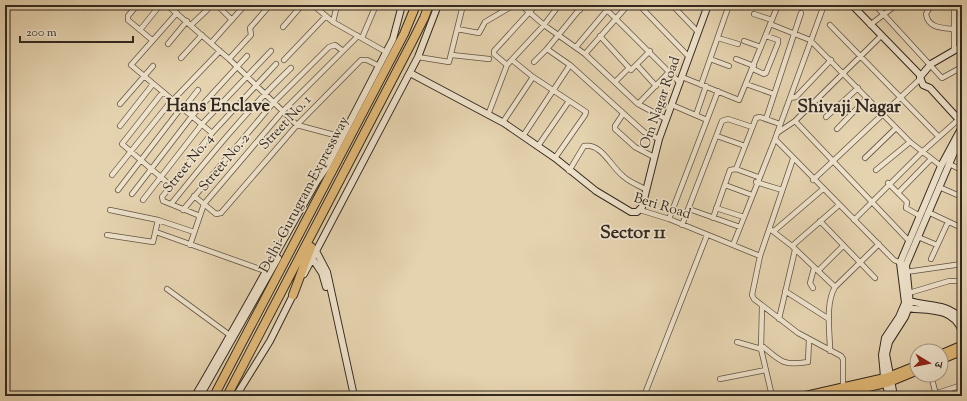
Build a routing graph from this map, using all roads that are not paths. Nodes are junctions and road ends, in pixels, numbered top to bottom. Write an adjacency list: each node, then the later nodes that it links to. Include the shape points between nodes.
1 (137, 5): 55 (street, via 128,18)
2 (160, 5): 55 (street)
3 (168, 5): 37 (street)
4 (224, 5): 44 (street, via 221,10)
5 (245, 5): 44 (street)
6 (270, 5): 88 (street, via 250,28 251,35)
7 (302, 5): 52 (street)
8 (313, 5): 42 (street)
9 (337, 5): 46 (street)
10 (376, 5): 63 (street)
11 (402, 5): 80 (main road, via 393,39)
12 (416, 5): 176 (highway, Delhi-Gurugram Expressway, via 404,34)
13 (428, 5): 193 (highway, Delhi-Gurugram Expressway, via 424,18)
14 (438, 5): 85 (main road)
15 (463, 5): 53 (street)
16 (514, 5): 53 (street, via 485,22 479,33)
17 (521, 5): 38 (street)
18 (536, 5): 38 (street)
19 (559, 5): 49 (street)
20 (573, 5): 34 (street)
21 (602, 5): 36 (street)
22 (639, 5): 86 (street)
23 (672, 5): 56 (street)
24 (708, 5): 56 (main road, Om Nagar Road)
25 (729, 5): 64 (street)
26 (778, 5): 47 (street)
27 (824, 5): 66 (street)
28 (852, 5): 51 (main road)
29 (874, 5): 41 (street)
30 (896, 5): 41 (street)
31 (931, 5): 54 (street, via 926,14 930,23 940,28)
32 (954, 5): 54 (street)
33 (627, 6): 43 (street)
34 (582, 7): 58 (street)
35 (207, 10): 48 (street)
36 (607, 10): 43 (street); 71 (street)
37 (177, 13): 45 (street); 65 (street)
38 (530, 13): 49 (street); 97 (street, via 494,51 494,54)
39 (754, 14): 47 (street)
40 (801, 14): 61 (street)
41 (884, 15): 51 (street); 104 (street)
42 (326, 16): 46 (street); 92 (street)
43 (616, 19): 59 (street); 79 (street)
44 (232, 20): 68 (street)
45 (187, 21): 48 (street); 69 (street)
46 (334, 22): 63 (street)
47 (771, 22): 60 (street); 61 (street)
48 (191, 25): 57 (street)
49 (544, 25): 58 (street); 93 (street)
50 (830, 25): 84 (street)
51 (870, 25): 62 (main road)
52 (283, 27)
53 (458, 29): 82 (street)
54 (953, 29): 75 (street)
55 (140, 30): 65 (street)
56 (698, 32): 86 (main road, Om Nagar Road)
57 (202, 35): 68 (street); 87 (street)
58 (559, 35): 71 (street); 74 (street)
59 (600, 36): 81 (street); 108 (street)
60 (766, 36): 72 (street); 105 (street, via 778,40 778,43 766,73)
61 (795, 36): 66 (street); 130 (street)
62 (881, 36): 84 (street); 115 (main road)
63 (360, 37): 78 (street, Street No. 2); 80 (street)
64 (718, 38): 70 (street); 90 (street)
65 (152, 40): 113 (street, via 131,64)
66 (810, 40): 94 (street); 132 (street)
67 (744, 41): 72 (street)
68 (211, 43): 76 (street)
69 (168, 44)
70 (738, 44)
71 (576, 47): 81 (street)
72 (761, 47): 105 (street)
73 (962, 47): 75 (main road); 104 (main road)
74 (547, 49): 95 (street); 98 (street)
75 (954, 50): 104 (main road)
76 (220, 51): 88 (street); 134 (street)
77 (271, 51): 112 (street)
78 (343, 51): 136 (street, via 331,45); 141 (street, Street No. 2)
79 (650, 51): 99 (street); 111 (street)
80 (386, 52): 102 (main road)
81 (585, 54): 117 (street)
82 (452, 55): 85 (street, via 448,62); 89 (street)
83 (247, 56): 101 (street)
84 (861, 56): 109 (street); 131 (street)
85 (418, 57): 110 (main road)
86 (689, 57): 116 (main road, Om Nagar Road)
87 (181, 58)
88 (229, 59): 101 (street)
89 (489, 59)
90 (710, 59): 103 (street); 122 (street)
91 (736, 59): 105 (street)
92 (284, 60)
93 (512, 60): 97 (street); 114 (street)
94 (831, 60): 109 (street); 132 (street, via 796,97)
95 (534, 62)
96 (276, 64): 120 (street)
97 (507, 65): 142 (street)
98 (570, 65): 126 (street); 143 (street)
99 (637, 65): 108 (street, via 632,70); 121 (street)
100 (152, 66): 113 (street)
101 (236, 66): 112 (street); 146 (street)
102 (379, 66): 156 (street, Street No. 1, via 361,60); 167 (main road)
103 (729, 66)
104 (932, 66): 106 (street, via 942,78); 115 (main road); 124 (main road, via 924,78)
105 (754, 67): 119 (street)
106 (962, 67)
107 (291, 68): 129 (street, Street No. 4)
108 (629, 68): 117 (street)
109 (843, 72): 123 (street); 152 (street)
110 (410, 73): 142 (main road, Beri Road); 244 (main road)
111 (668, 73): 116 (street); 121 (street)
112 (246, 76): 120 (street); 154 (street)
113 (144, 77): 118 (street); 137 (street)
114 (533, 77): 126 (street); 153 (street)
115 (921, 77): 124 (main road, via 923,85); 131 (street)
116 (681, 80): 122 (street); 139 (main road, Om Nagar Road)
117 (616, 81): 138 (street)
118 (152, 84): 128 (street); 157 (street)
119 (746, 84): 127 (street, via 738,100); 130 (street)
120 (255, 86): 129 (street); 162 (street)
121 (656, 86): 138 (street)
122 (704, 86): 127 (street); 145 (street)
123 (858, 88): 133 (street); 147 (street)
124 (930, 88): 151 (main road)
125 (198, 90): 140 (street)
126 (555, 90): 135 (street); 164 (street)
127 (718, 91): 150 (street)
128 (162, 92): 134 (street); 173 (street, via 122,144)
129 (265, 93): 136 (street); 211 (street, Street No. 4, via 215,148)
130 (774, 94): 149 (street)
131 (900, 96): 144 (street); 168 (street)
132 (790, 98): 155 (street)
133 (867, 98): 144 (street); 160 (street)
134 (172, 100): 140 (street); 173 (street)
135 (569, 100): 171 (street); 177 (street, via 586,113)
136 (274, 102): 141 (street); 207 (street)
137 (120, 104)
138 (638, 104): 148 (street)
139 (672, 105): 145 (street); 148 (main road, Om Nagar Road)
140 (182, 109): 146 (street); 181 (street)
141 (283, 111): 156 (street); 212 (street, Street No. 2)
142 (488, 114): 153 (main road, Beri Road)
143 (623, 114): 169 (street, via 644,132); 175 (street, via 615,126 616,129 634,148)
144 (883, 114): 161 (street); 182 (street)
145 (696, 115): 150 (street)
146 (192, 116): 154 (street); 185 (street)
147 (826, 117)
148 (666, 119): 169 (main road, Om Nagar Road)
149 (766, 119): 155 (street); 158 (street, via 756,118)
150 (707, 120): 223 (street)
151 (961, 120): 168 (street)
152 (795, 121): 166 (street); 182 (street)
153 (503, 122): 164 (main road, Beri Road)
154 (202, 124): 162 (street); 192 (street)
155 (780, 124): 166 (street)
156 (297, 125): 167 (street); 212 (street, Street No. 1, via 221,213 216,214)
157 (120, 126)
158 (752, 127): 165 (street, via 723,120); 172 (street)
159 (962, 127): 184 (main road)
160 (837, 128)
161 (896, 128): 170 (street); 178 (street)
162 (212, 133): 198 (street)
163 (962, 134): 183 (main road)
164 (523, 136): 171 (main road, Beri Road)
165 (718, 136): 172 (street); 215 (street)
166 (776, 136): 179 (street); 194 (street)
167 (342, 137): 186 (main road)
168 (939, 137): 174 (street)
169 (659, 139): 175 (main road, Om Nagar Road)
170 (910, 142): 174 (street); 189 (street)
171 (538, 146): 177 (main road, Beri Road)
172 (745, 146): 187 (street)
173 (130, 152): 181 (street); 191 (street)
174 (922, 152): 180 (street); 196 (street)
175 (654, 157): 200 (main road, Om Nagar Road)
176 (338, 158): 186 (main road); 289 (highway, Delhi-Gurugram Expressway)
177 (555, 158): 188 (main road, Beri Road)
178 (865, 158)
179 (793, 159): 195 (street); 203 (street)
180 (931, 159): 184 (street); 204 (street)
181 (140, 160): 185 (street); 202 (street)
182 (834, 160): 195 (street); 210 (street)
183 (949, 164): 190 (street); 199 (main road)
184 (941, 166): 219 (main road)
185 (151, 168): 192 (street); 205 (street)
186 (326, 168): 252 (main road)
187 (736, 169): 194 (street); 197 (street, via 730,170)
188 (570, 170): 200 (street, via 584,146 593,147 625,178); 218 (main road, Beri Road, via 596,191 631,212)
189 (876, 170)
190 (962, 170)
191 (112, 175)
192 (160, 177): 198 (street); 209 (street)
193 (342, 177): 260 (highway, via 334,202 308,252); 290 (highway, Delhi-Gurugram Expressway)
194 (757, 179): 203 (street); 206 (street)
195 (813, 180): 201 (street)
196 (888, 183): 204 (street); 210 (street)
197 (725, 185): 206 (street); 214 (street)
198 (170, 186): 211 (street, via 162,200)
199 (939, 187): 208 (street); 219 (main road)
200 (645, 189): 218 (main road, Om Nagar Road)
201 (822, 189): 213 (street); 231 (street)
202 (118, 190)
203 (782, 190): 231 (street)
204 (898, 192): 219 (street, via 908,203 906,208)
205 (132, 194)
206 (752, 194): 221 (street)
207 (194, 196): 212 (street); 217 (street)
208 (962, 197)
209 (143, 200)
210 (874, 202): 225 (street); 237 (street)
211 (171, 204): 217 (street)
212 (204, 204): 220 (street, Street No. 2)
213 (839, 205): 225 (street); 226 (street)
214 (716, 208): 221 (street); 222 (street)
215 (689, 209): 222 (street); 228 (street)
216 (110, 210): 224 (street)
217 (183, 210): 220 (street)
218 (640, 210): 223 (street, Beri Road)
219 (924, 214): 227 (street); 236 (main road); 237 (main road)
220 (200, 216): 233 (street, Street No. 2)
221 (744, 217): 229 (street)
222 (713, 218): 229 (street)
223 (669, 219): 228 (street, Beri Road)
224 (158, 220): 232 (street); 233 (street)
225 (854, 220): 238 (street)
226 (820, 221): 241 (street); 243 (street)
227 (948, 222): 230 (street); 242 (street)
228 (682, 225): 235 (street, Beri Road)
229 (740, 227): 240 (street)
230 (962, 228)
231 (772, 230): 243 (street); 245 (street)
232 (156, 232): 234 (street, via 153,242); 239 (street)
233 (194, 232): 239 (street, Street No. 2)
234 (108, 235)
235 (707, 235): 240 (street, Beri Road); 294 (street)
236 (918, 237): 242 (street); 250 (main road)
237 (909, 241): 250 (main road)
238 (878, 244): 248 (street); 250 (street)
239 (190, 245): 252 (street)
240 (733, 245): 245 (street, Beri Road)
241 (843, 246): 248 (street); 251 (street)
242 (937, 246): 247 (street)
243 (794, 248): 251 (street); 258 (street)
244 (316, 251): 246 (main road); 293 (main road, via 327,272)
245 (760, 256): 262 (street, via 752,295)
246 (312, 258): 260 (main road); 292 (main road, via 325,280)
247 (931, 259)
248 (860, 262): 253 (street); 255 (street)
249 (962, 264): 250 (street)
250 (904, 267): 259 (main road); 261 (main road)
251 (816, 270): 255 (street); 256 (street, via 810,283)
252 (269, 273): 269 (main road)
253 (875, 278)
254 (962, 281): 259 (street, via 949,281)
255 (835, 287): 266 (street, via 831,296)
256 (813, 288)
257 (167, 289): 269 (street)
258 (785, 291): 265 (street); 266 (street)
259 (909, 294): 261 (main road)
260 (293, 295): 291 (main road, via 270,341)
261 (908, 301): 263 (main road); 264 (main road)
262 (762, 306): 265 (street); 273 (street)
263 (906, 308): 264 (main road); 282 (main road, via 883,345 882,355)
264 (940, 308): 267 (main road, via 953,312); 268 (main road, via 952,316)
265 (779, 319): 270 (street)
266 (829, 319): 274 (street)
267 (962, 319)
268 (962, 331)
269 (232, 337): 287 (main road); 288 (main road)
270 (809, 340): 273 (street, via 808,362 789,365); 274 (street)
271 (737, 342): 273 (street)
272 (962, 345): 276 (main road)
273 (761, 347): 279 (street)
274 (830, 351): 285 (street, via 843,359)
275 (962, 351): 277 (main road)
276 (949, 353)
277 (949, 355)
278 (909, 369): 282 (main road)
279 (766, 370): 281 (street); 295 (street)
280 (909, 373): 282 (main road)
281 (720, 379)
282 (887, 380): 285 (main road); 297 (main road); 298 (main road); 299 (main road)
283 (933, 383): 286 (street)
284 (962, 385): 286 (street)
285 (843, 388): 296 (main road)
286 (936, 395): 300 (street)
287 (195, 396)
288 (200, 396)
289 (214, 396)
290 (227, 396)
291 (236, 396)
292 (350, 396)
293 (354, 396)
294 (644, 396)
295 (772, 396)
296 (803, 396)
297 (830, 396)
298 (889, 396)
299 (894, 396)
300 (928, 396)

